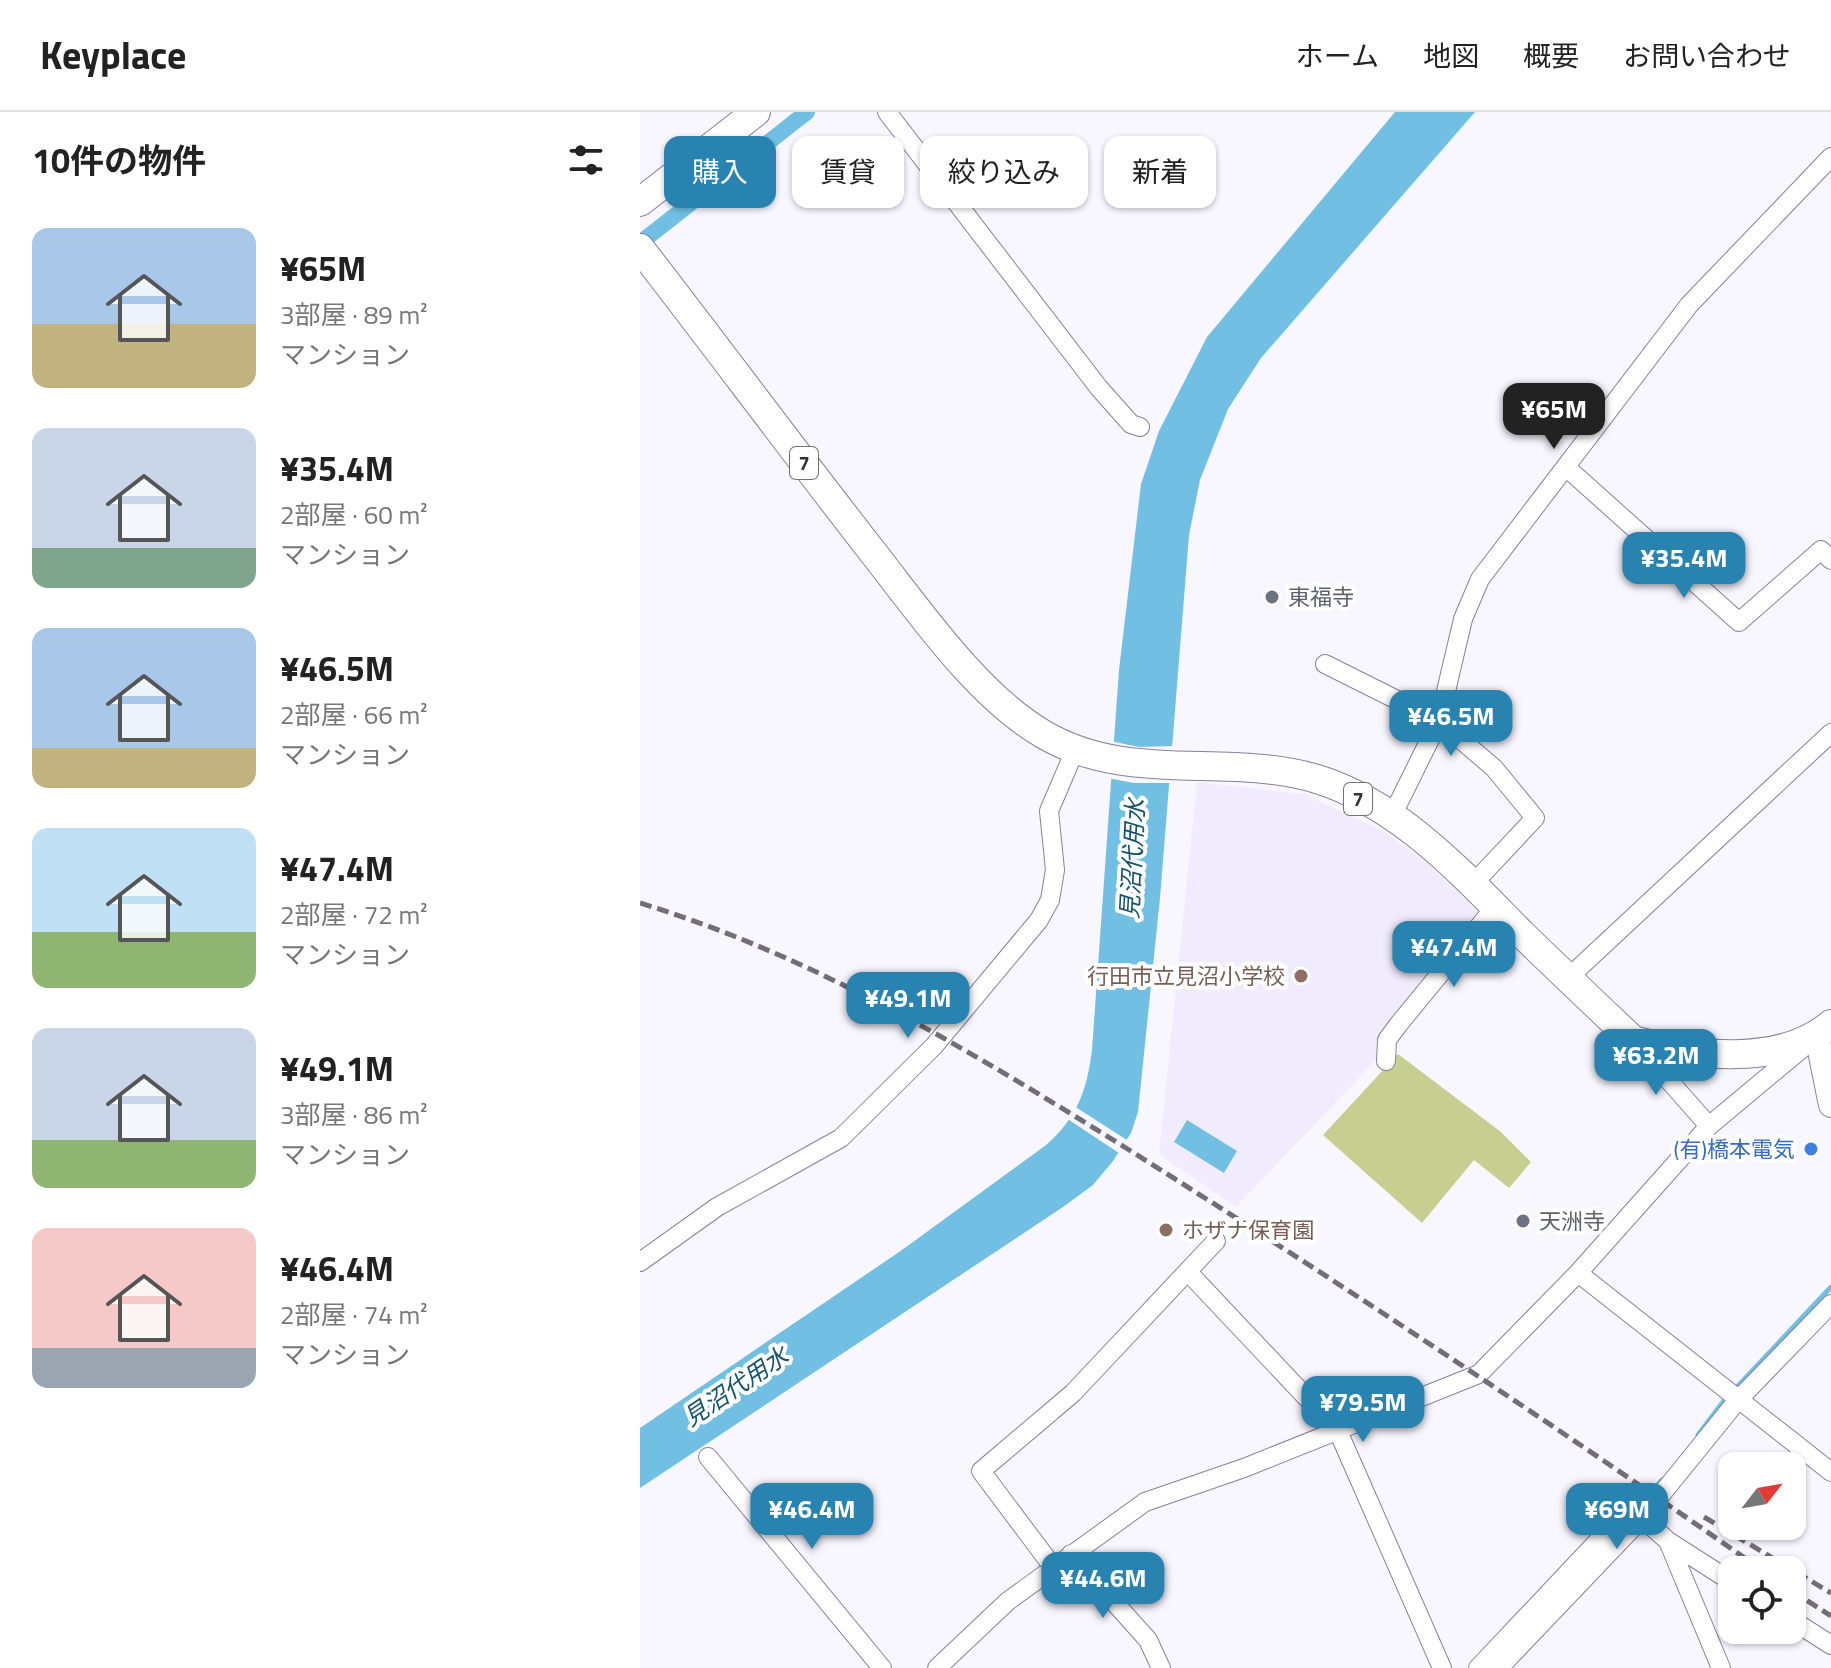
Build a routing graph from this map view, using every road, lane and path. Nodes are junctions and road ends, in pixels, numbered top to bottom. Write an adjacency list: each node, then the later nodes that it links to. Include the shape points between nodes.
1 (756, 112): 4 (main road)
2 (887, 112): 6 (street, via 1099,388 1131,424)
3 (1831, 157): 7 (street, via 1689,305)
4 (640, 202)
5 (645, 255): 12 (main road, 7, via 879,561 982,683 1022,721)
6 (1140, 427)
7 (1567, 468): 8 (street, via 1739,622 1821,550); 10 (street, via 1480,579 1463,619)
8 (1831, 560)
9 (1325, 664): 10 (street)
10 (1439, 721): 13 (street); 14 (street, via 1494,768 1535,818)
11 (1831, 733): 16 (street)
12 (1075, 750): 13 (main road, 7, via 1146,766 1255,768 1318,780); 23 (street, via 1049,811 1055,862 1050,900 1031,931 951,1027 841,1138 717,1207)
13 (1392, 816): 14 (main road, 7, via 1439,851)
14 (1472, 885): 15 (main road, 7)
15 (1495, 907): 16 (main road, 7); 19 (street, via 1392,1032)
16 (1567, 979): 18 (main road, 7)
17 (1824, 1030): 18 (main road, 7, via 1785,1048 1756,1052 1670,1050); 20 (main road); 21 (street)
18 (1633, 1040): 21 (street)
19 (1386, 1061)
20 (1831, 1105)
21 (1709, 1126): 25 (street)
22 (1216, 1241): 24 (street)
23 (640, 1262)
24 (1188, 1272): 28 (street); 34 (street, via 1073,1393 981,1471)
25 (1578, 1273): 27 (street); 28 (street, via 1479,1374)
26 (1831, 1304): 27 (street)
27 (1737, 1401): 30 (street); 31 (street)
28 (1338, 1431): 33 (street, via 1145,1502); 41 (street)
29 (708, 1457): 38 (street)
30 (1831, 1472)
31 (1643, 1517): 32 (street); 42 (street, via 1630,1507); 43 (street)
32 (1668, 1541): 35 (street); 44 (street)
33 (1071, 1554): 34 (street); 40 (street, via 1148,1640)
34 (1053, 1567): 39 (street)
35 (1718, 1573)
36 (1806, 1629): 37 (street)
37 (1831, 1645)
38 (882, 1668)
39 (937, 1668)
40 (1161, 1668)
41 (1442, 1668)
42 (1478, 1668)
43 (1499, 1668)
44 (1721, 1668)

